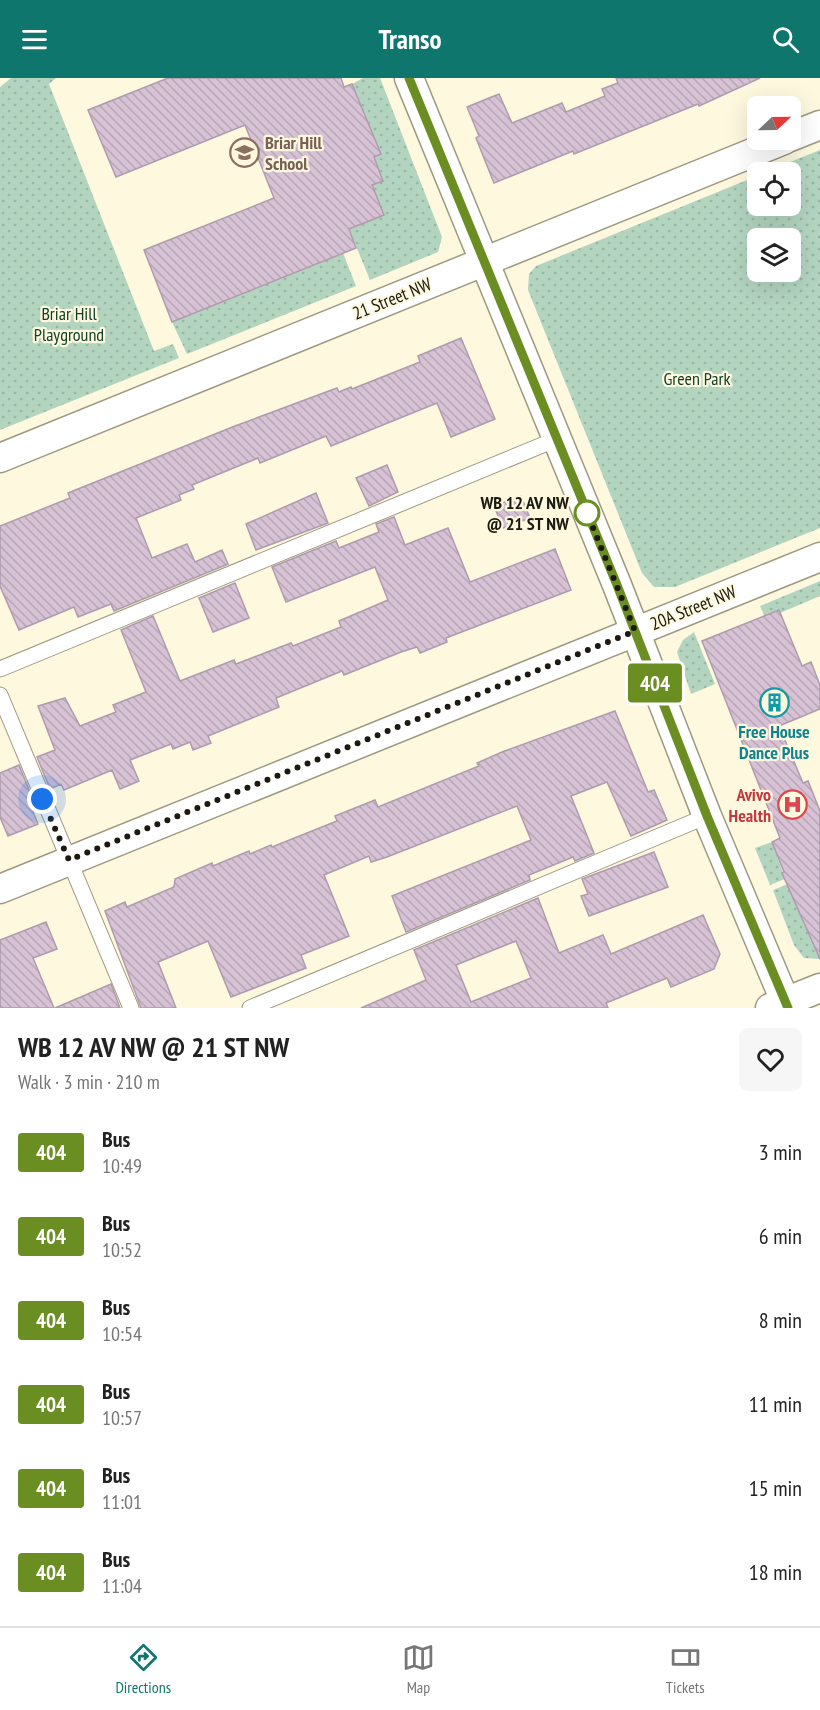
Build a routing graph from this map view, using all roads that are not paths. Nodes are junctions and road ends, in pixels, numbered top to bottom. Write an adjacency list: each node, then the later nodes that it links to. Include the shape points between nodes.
1 (409, 78): 5 (street)
2 (820, 125): 3 (street)
3 (801, 133)
4 (759, 150): 5 (street, 21 Street NW)
5 (485, 261): 6 (street); 7 (street, 21 Street NW)
6 (557, 440): 9 (street); 10 (lane)
7 (0, 458)
8 (820, 557): 9 (street, 20A Street NW)
9 (635, 631): 12 (street); 13 (street, 20A Street NW)
10 (0, 669)
11 (0, 695): 13 (lane)
12 (707, 816): 16 (street); 18 (lane)
13 (69, 860): 14 (street, 20A Street NW); 17 (lane)
14 (0, 889)
15 (820, 988): 16 (street)
16 (781, 1006)
17 (131, 1008)
18 (250, 1008)

